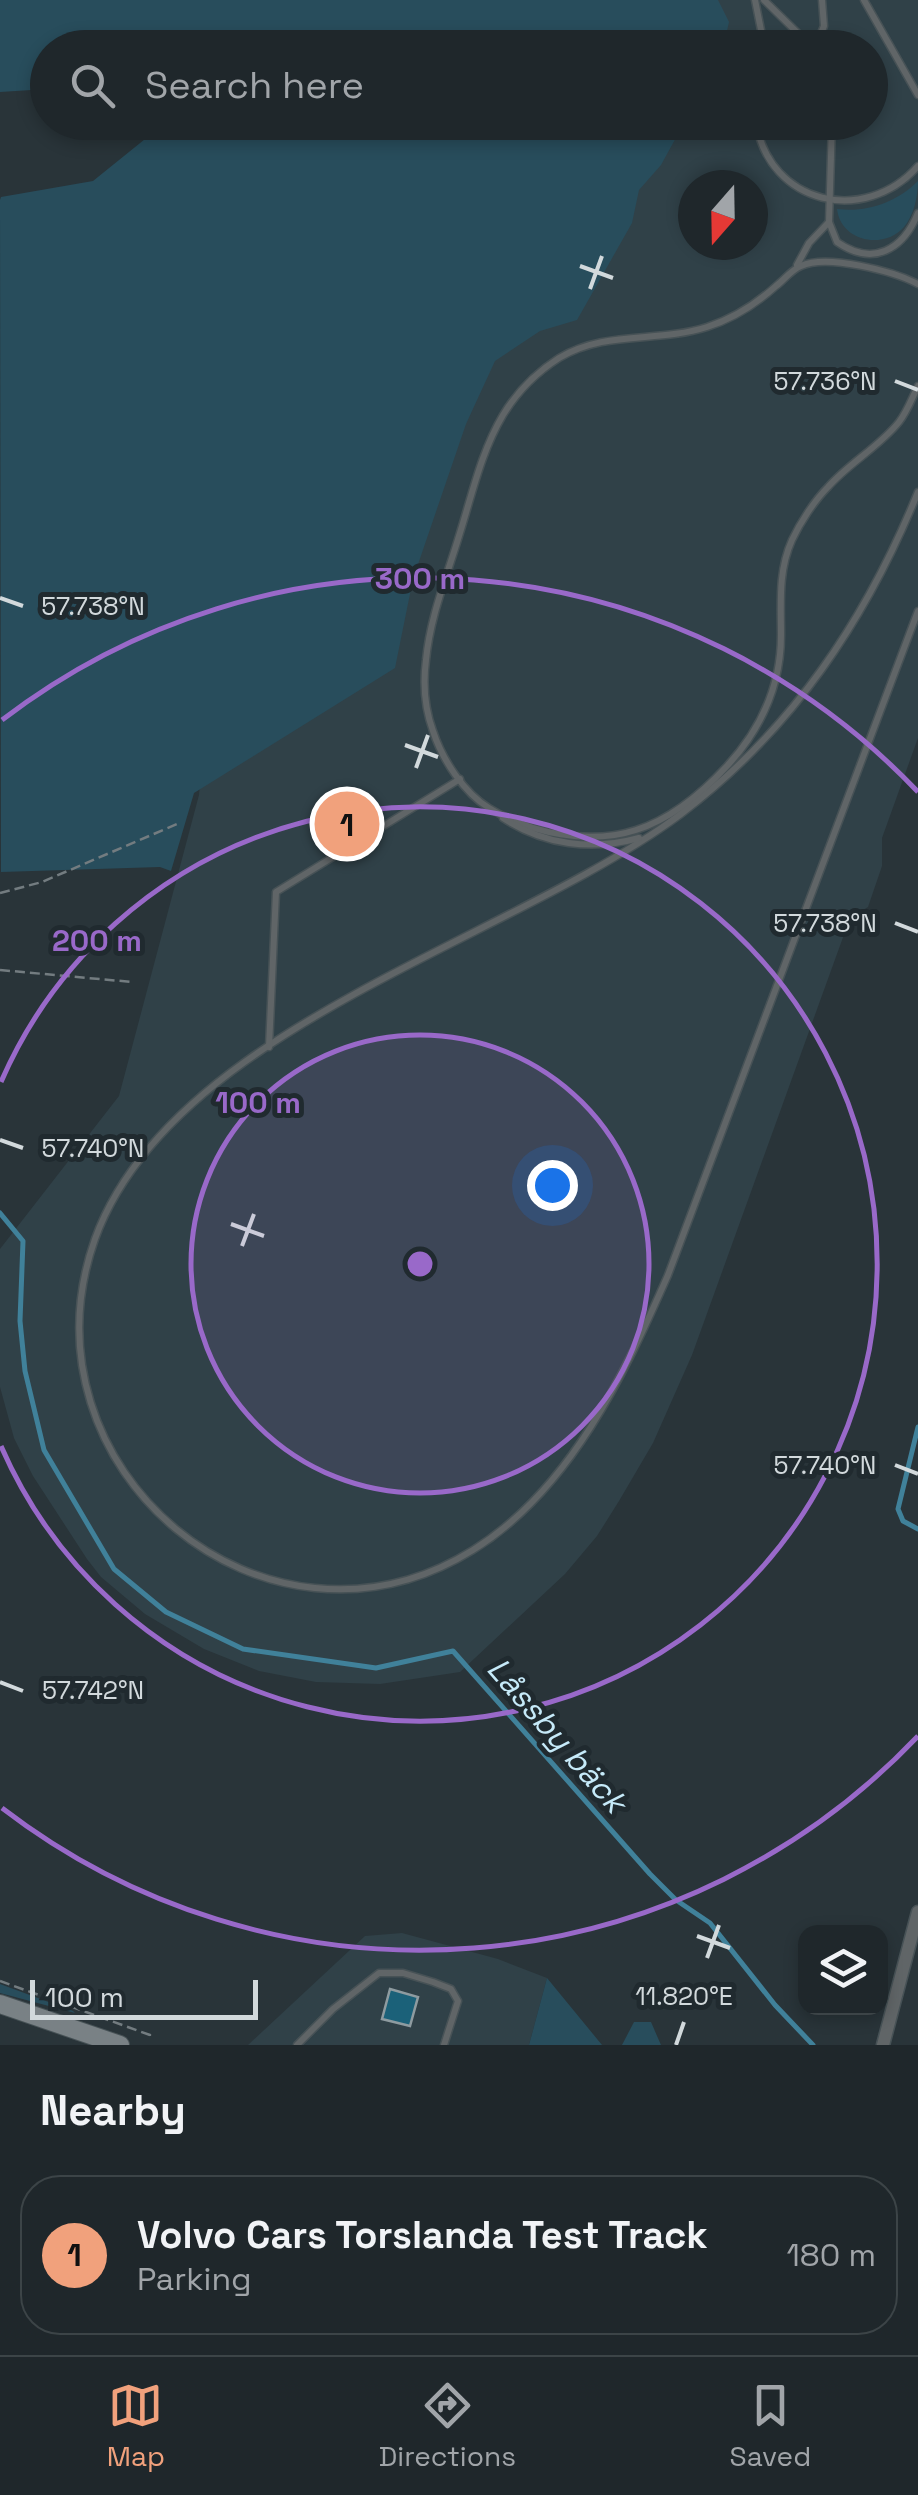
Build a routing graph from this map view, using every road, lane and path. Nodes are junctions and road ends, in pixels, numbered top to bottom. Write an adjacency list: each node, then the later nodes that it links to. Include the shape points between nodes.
1 (754, 0): 5 (lane)
2 (764, 0): 6 (lane)
3 (822, 0): 7 (lane)
4 (864, 0): 8 (lane)
5 (759, 30)
6 (795, 30)
7 (822, 30)
8 (881, 30)
9 (888, 42): 10 (lane)
10 (918, 95)
11 (762, 140): 14 (lane, via 782,175)
12 (832, 140): 14 (lane)
13 (918, 166): 14 (lane, via 878,196)
14 (830, 200): 16 (lane)
15 (918, 212): 16 (lane, via 895,244 866,256 837,242)
16 (829, 222): 17 (lane)
17 (796, 268): 18 (lane, via 836,263); 22 (lane, via 748,308 705,328 609,338 566,354 510,405 482,459 426,657 432,730)
18 (918, 284)
19 (918, 386): 23 (lane, via 899,422 827,487 792,541 781,583 776,680 759,723 724,770 673,812 617,836 561,834)
20 (918, 492): 25 (lane, via 877,584 809,690 722,780)
21 (918, 611): 29 (lane, via 700,1196 632,1350 576,1448 522,1512 454,1561 401,1580 346,1588 290,1584 211,1554 165,1522 127,1481 90,1406 80,1308 105,1215 153,1143)
22 (460, 778): 23 (lane); 29 (lane, via 276,892)
23 (490, 809): 25 (lane, via 532,834 569,843 616,844)
24 (178, 824): 26 (path, via 42,882)
25 (654, 832): 29 (lane)
26 (0, 892)
27 (0, 970): 28 (path)
28 (132, 982)
29 (269, 1047)
30 (918, 1912): 37 (street)
31 (0, 1982): 33 (path)
32 (0, 2004): 34 (street)
33 (148, 2038)
34 (120, 2045)
35 (297, 2045): 36 (lane, via 379,1972 451,1989 458,2000)
36 (444, 2045)
37 (883, 2045)

